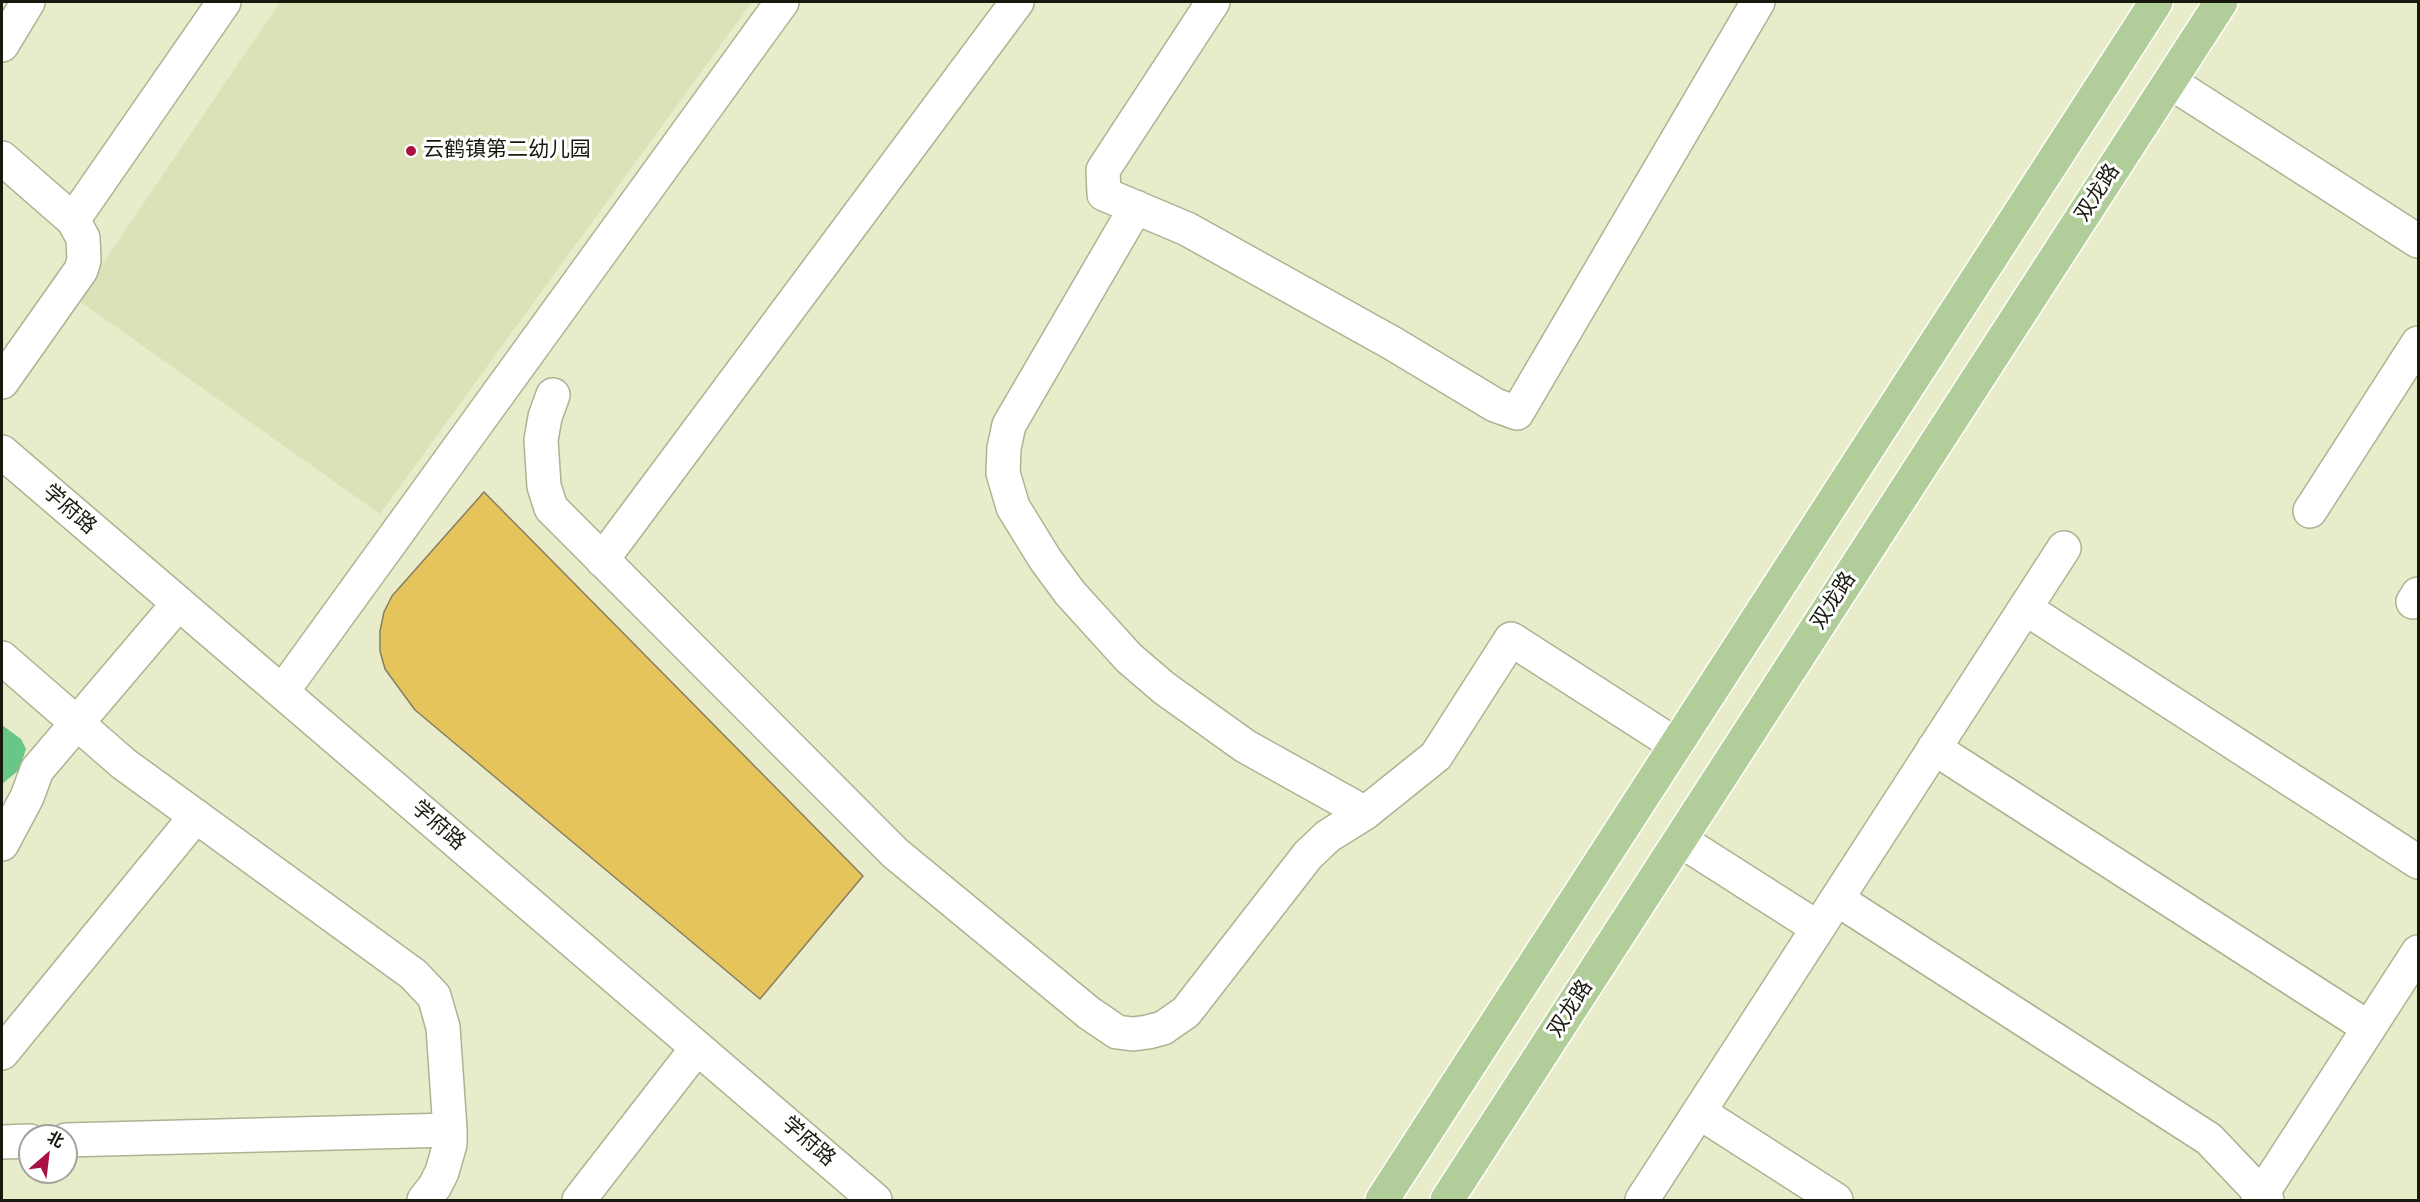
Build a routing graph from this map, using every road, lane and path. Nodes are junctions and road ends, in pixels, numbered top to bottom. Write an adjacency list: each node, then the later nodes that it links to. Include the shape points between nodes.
1 (28, 2): 9 (street)
2 (224, 2): 13 (street)
3 (782, 2): 25 (street)
4 (1017, 2): 21 (street)
5 (1213, 2): 12 (street, via 1103,170 1104,194)
6 (1758, 2): 12 (street, via 1517,413 1495,405 1187,229)
7 (2156, 2): 27 (main road)
8 (2222, 2): 10 (main road, 双龙路)
9 (2, 45)
10 (2170, 81): 14 (street); 31 (main road, 双龙路)
11 (2, 158): 13 (street)
12 (1136, 207): 29 (street, via 1009,424 1004,473 1010,499 1070,593 1129,658 1245,746)
13 (73, 220): 16 (street, via 83,238 81,270)
14 (2418, 241)
15 (2418, 343): 19 (street)
16 (2, 382)
17 (553, 395): 21 (street, via 541,440 544,486 551,508)
18 (2, 452): 22 (street, 学府路)
19 (2310, 511)
20 (2064, 548): 23 (street)
21 (602, 560): 29 (street, via 896,853 1117,1032 1132,1034 1163,1028 1186,1012 1308,855 1328,836)
22 (178, 604): 25 (street, 学府路); 26 (street)
23 (2025, 608): 28 (street); 33 (street)
24 (2, 658): 26 (street)
25 (282, 692): 38 (street, 学府路)
26 (76, 722): 30 (street, via 124,764); 32 (street, via 37,770)
27 (1676, 745): 29 (street, via 1511,639 1436,756); 49 (main road)
28 (1934, 748): 34 (street); 37 (street)
29 (1365, 813)
30 (196, 816): 39 (street); 41 (street, via 413,974 434,996 443,1027)
31 (1680, 840): 35 (street); 50 (main road, 双龙路)
32 (2, 844)
33 (2418, 862)
34 (1837, 899): 35 (street); 45 (street, via 2209,1139)
35 (1818, 928): 40 (street)
36 (2418, 952): 37 (street)
37 (2369, 1028): 45 (street)
38 (697, 1048): 47 (street); 48 (street, 学府路)
39 (2, 1053)
40 (1699, 1112): 51 (street); 52 (street)
41 (450, 1130): 42 (street); 46 (street, via 442,1172)
42 (78, 1140)
43 (18, 1141): 44 (street)
44 (2, 1142)
45 (2262, 1199)
46 (424, 1200)
47 (579, 1200)
48 (875, 1200)
49 (1382, 1200)
50 (1448, 1200)
51 (1642, 1200)
52 (1836, 1200)

